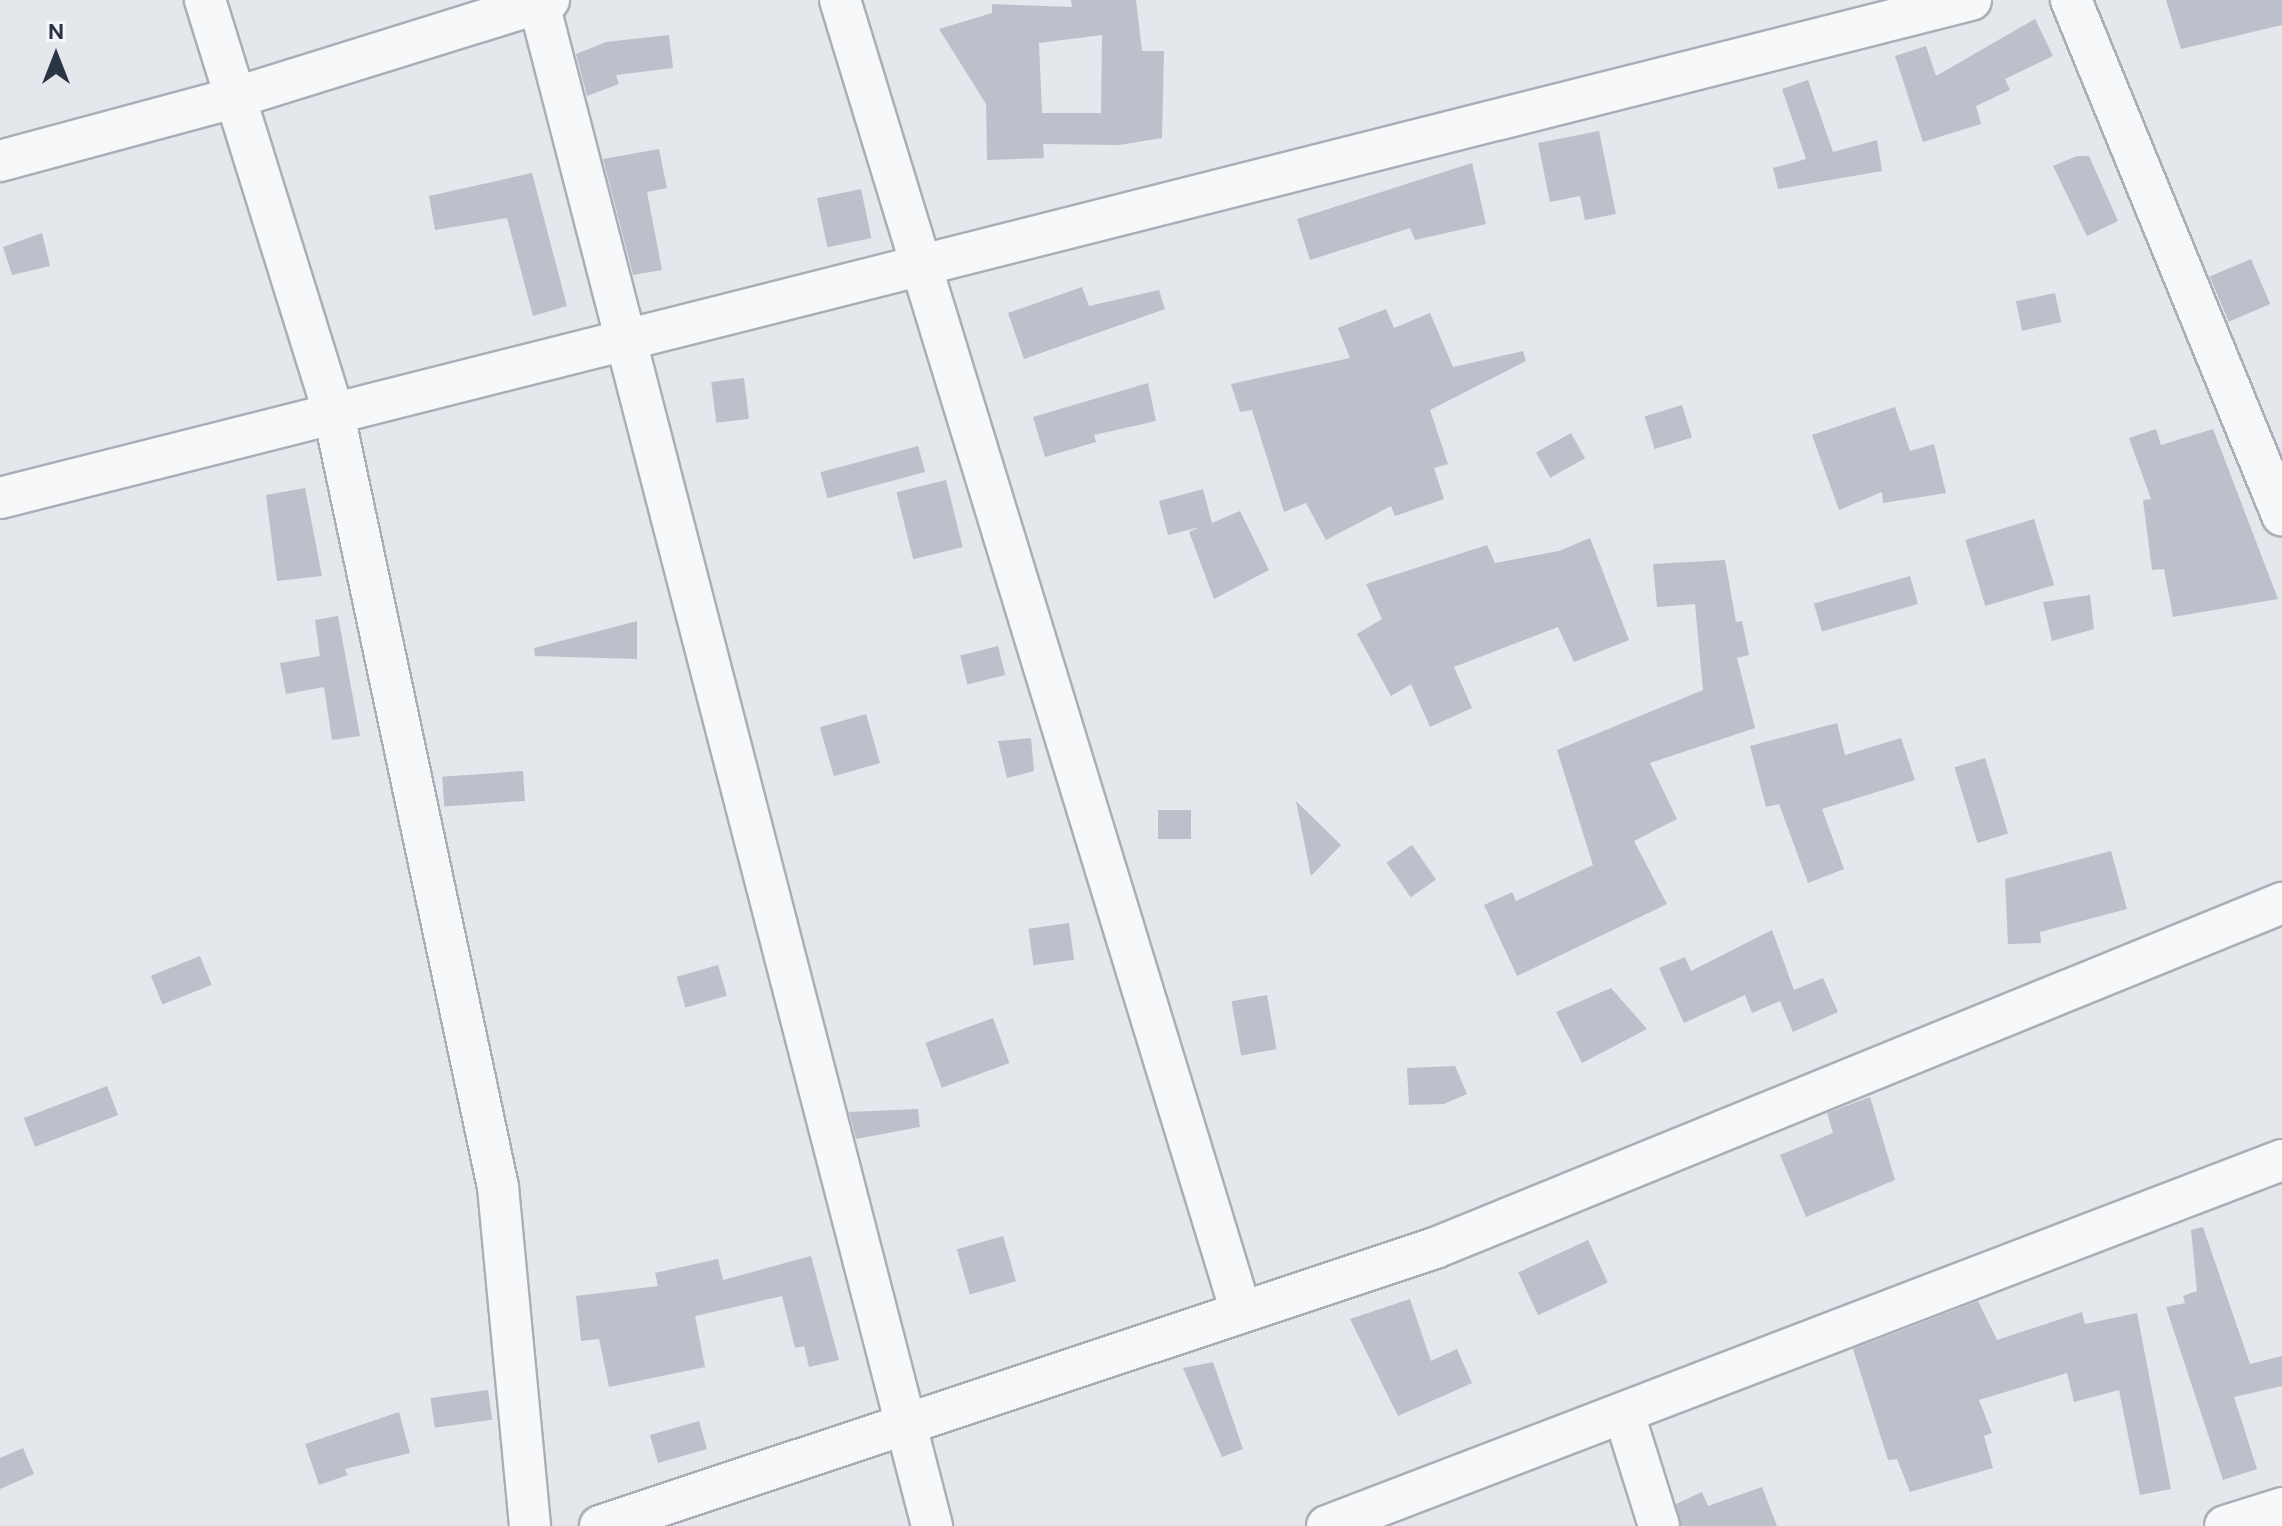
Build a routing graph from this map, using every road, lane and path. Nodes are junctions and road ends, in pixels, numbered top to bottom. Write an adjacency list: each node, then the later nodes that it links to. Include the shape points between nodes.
1 (205, 0): 6 (street)
2 (840, 0): 8 (street)
3 (1971, 0): 8 (street)
4 (2071, 0): 12 (street)
5 (542, 1): 6 (street); 9 (street)
6 (234, 98): 7 (street); 10 (street)
7 (0, 161)
8 (921, 266): 9 (street); 15 (street)
9 (629, 340): 10 (street); 17 (street)
10 (334, 415): 11 (street); 19 (street, via 498,1187)
11 (0, 498)
12 (2282, 515)
13 (2282, 903): 15 (street, via 1435,1248)
14 (2282, 1160): 16 (street)
15 (1241, 1312): 17 (street)
16 (1624, 1414): 22 (street); 23 (street)
17 (908, 1423): 20 (street); 21 (street)
18 (2282, 1508): 24 (street)
19 (530, 1526)
20 (600, 1526)
21 (932, 1526)
22 (1327, 1526)
23 (1659, 1526)
24 (2225, 1526)

